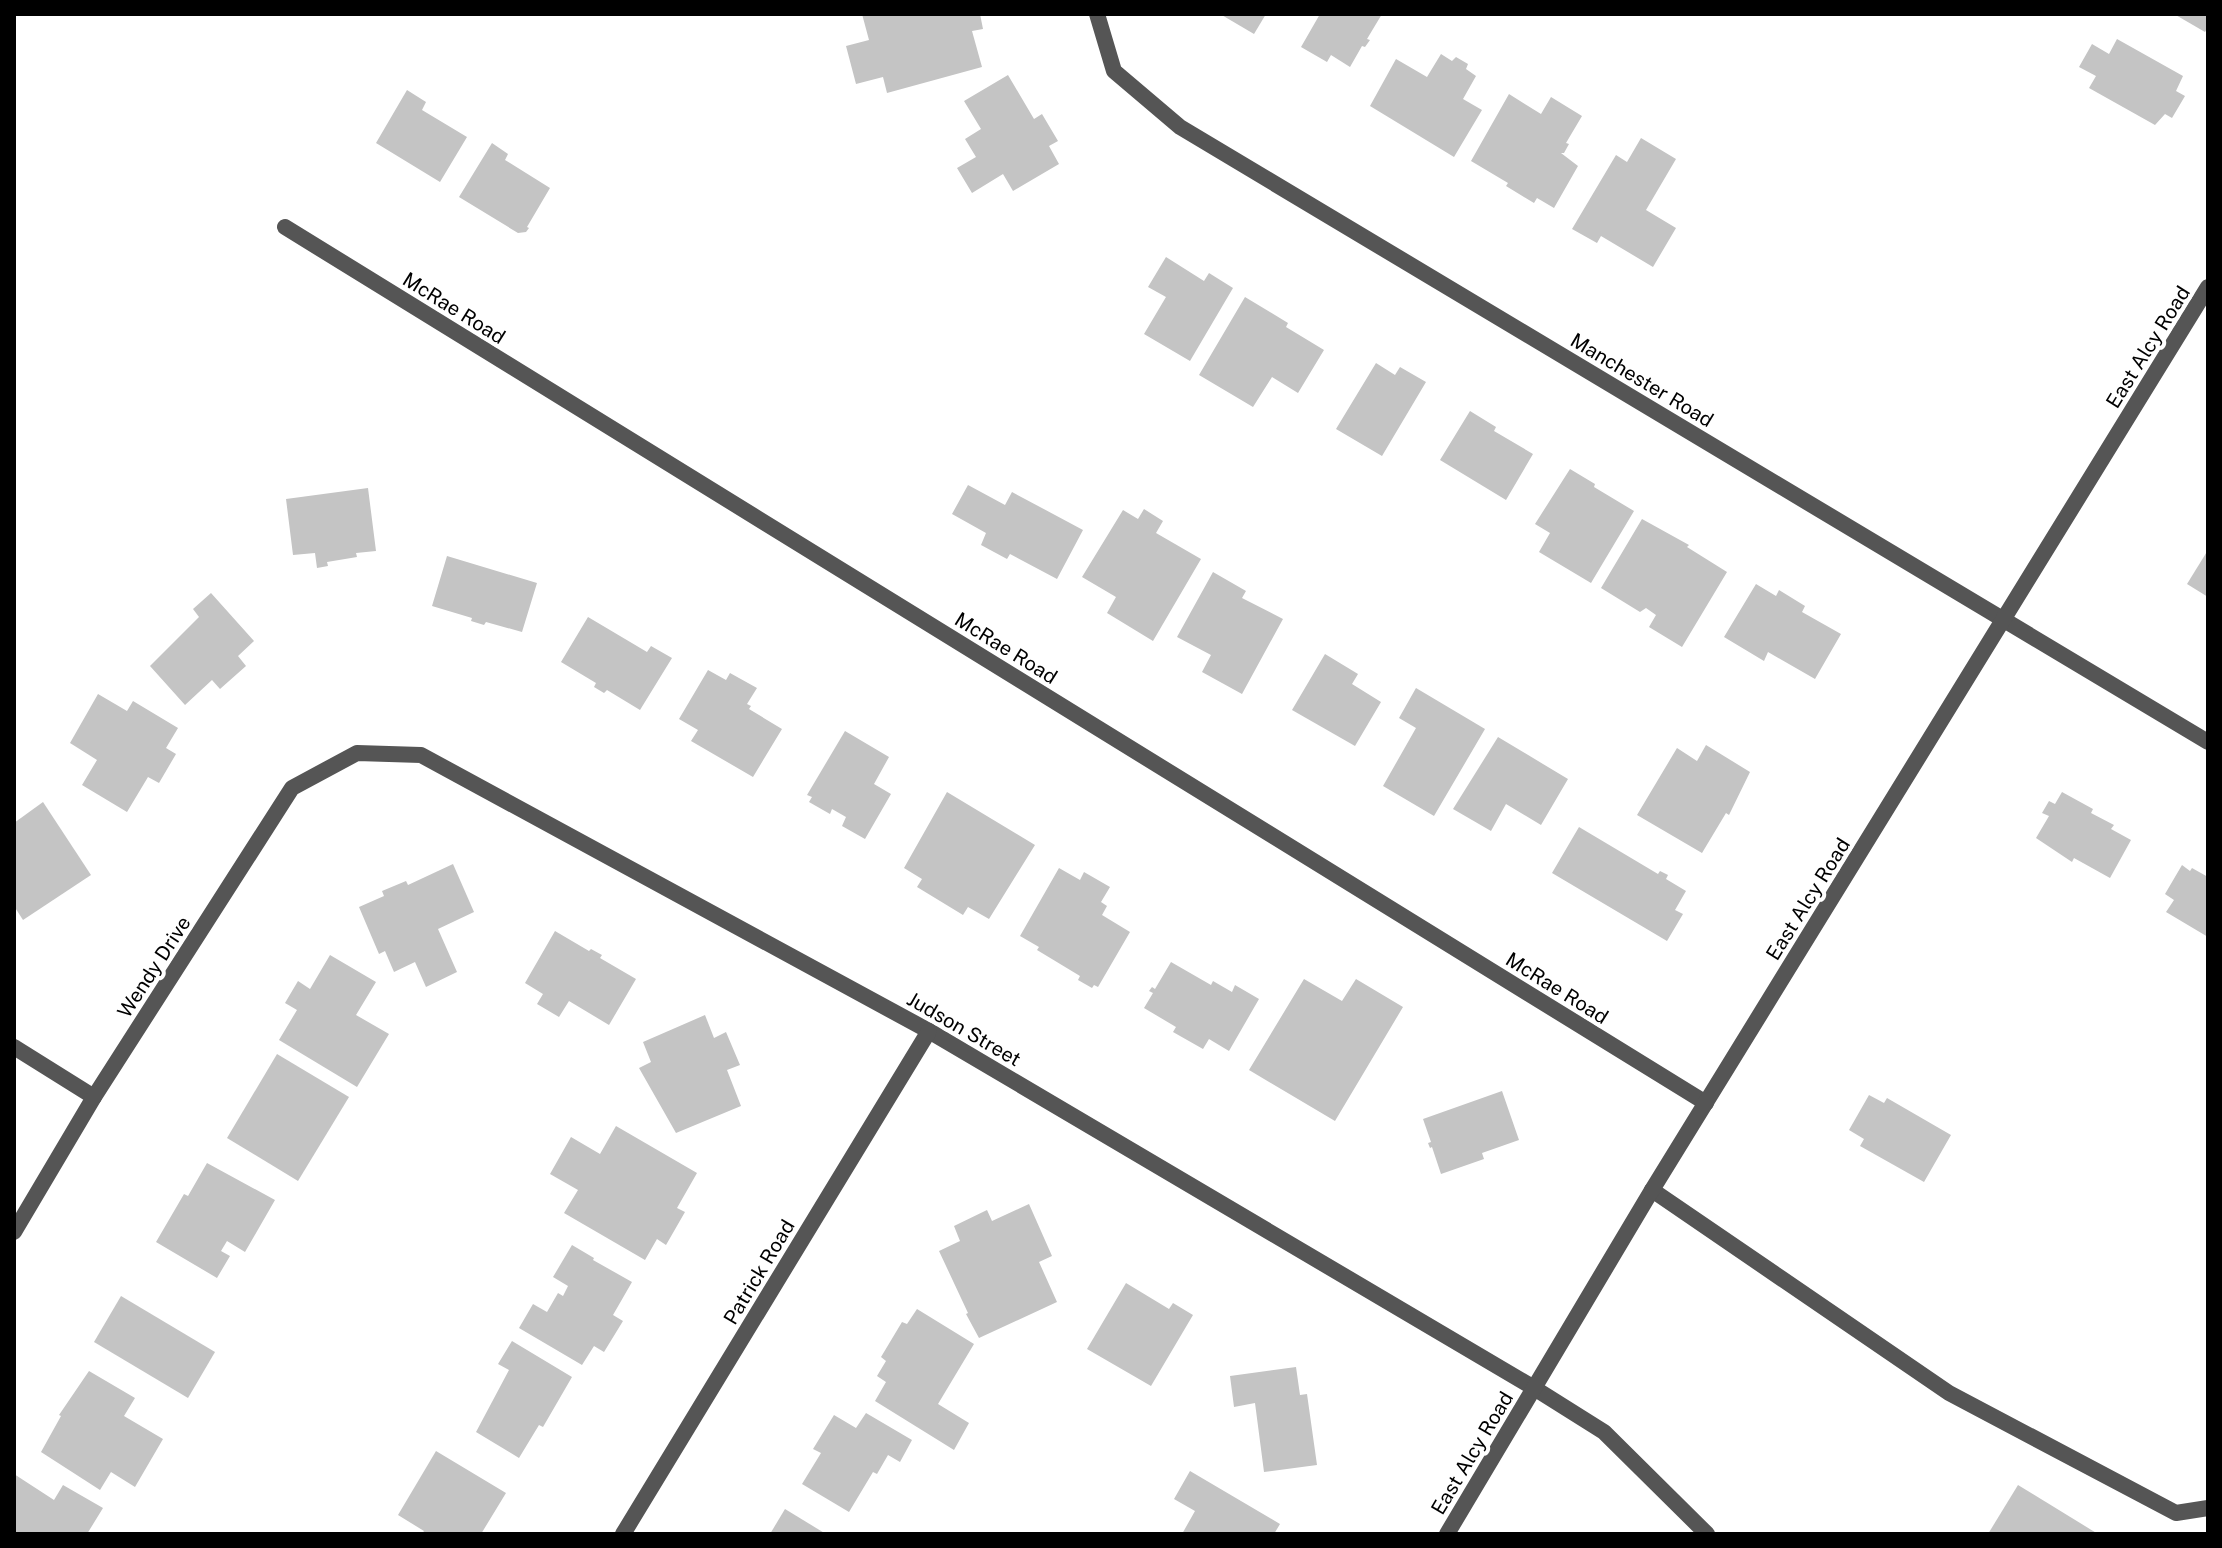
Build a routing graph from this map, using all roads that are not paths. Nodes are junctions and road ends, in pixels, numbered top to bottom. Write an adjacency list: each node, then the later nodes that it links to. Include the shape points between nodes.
1 (1097, 14): 4 (street, Manchester Road, via 1114,71 1180,127)
2 (285, 227): 10 (street, McRae Road)
3 (2208, 287): 4 (street, East Alcy Road)
4 (2004, 619): 5 (street, Manchester Road); 10 (street, East Alcy Road)
5 (2208, 742)
6 (357, 753): 7 (street, Judson Street, via 421,755); 9 (street, Wendy Drive, via 292,788)
7 (929, 1031): 13 (street, Judson Street); 15 (street, Patrick Road)
8 (14, 1047): 9 (street)
9 (94, 1097): 12 (street, Wendy Drive)
10 (1706, 1103): 11 (street, East Alcy Road)
11 (1652, 1190): 13 (street, East Alcy Road); 14 (street, via 1949,1393 2176,1513)
12 (14, 1232)
13 (1534, 1388): 16 (street, East Alcy Road); 17 (street, Judson Street, via 1604,1432)
14 (2208, 1508)
15 (623, 1534)
16 (1447, 1534)
17 (1707, 1534)

